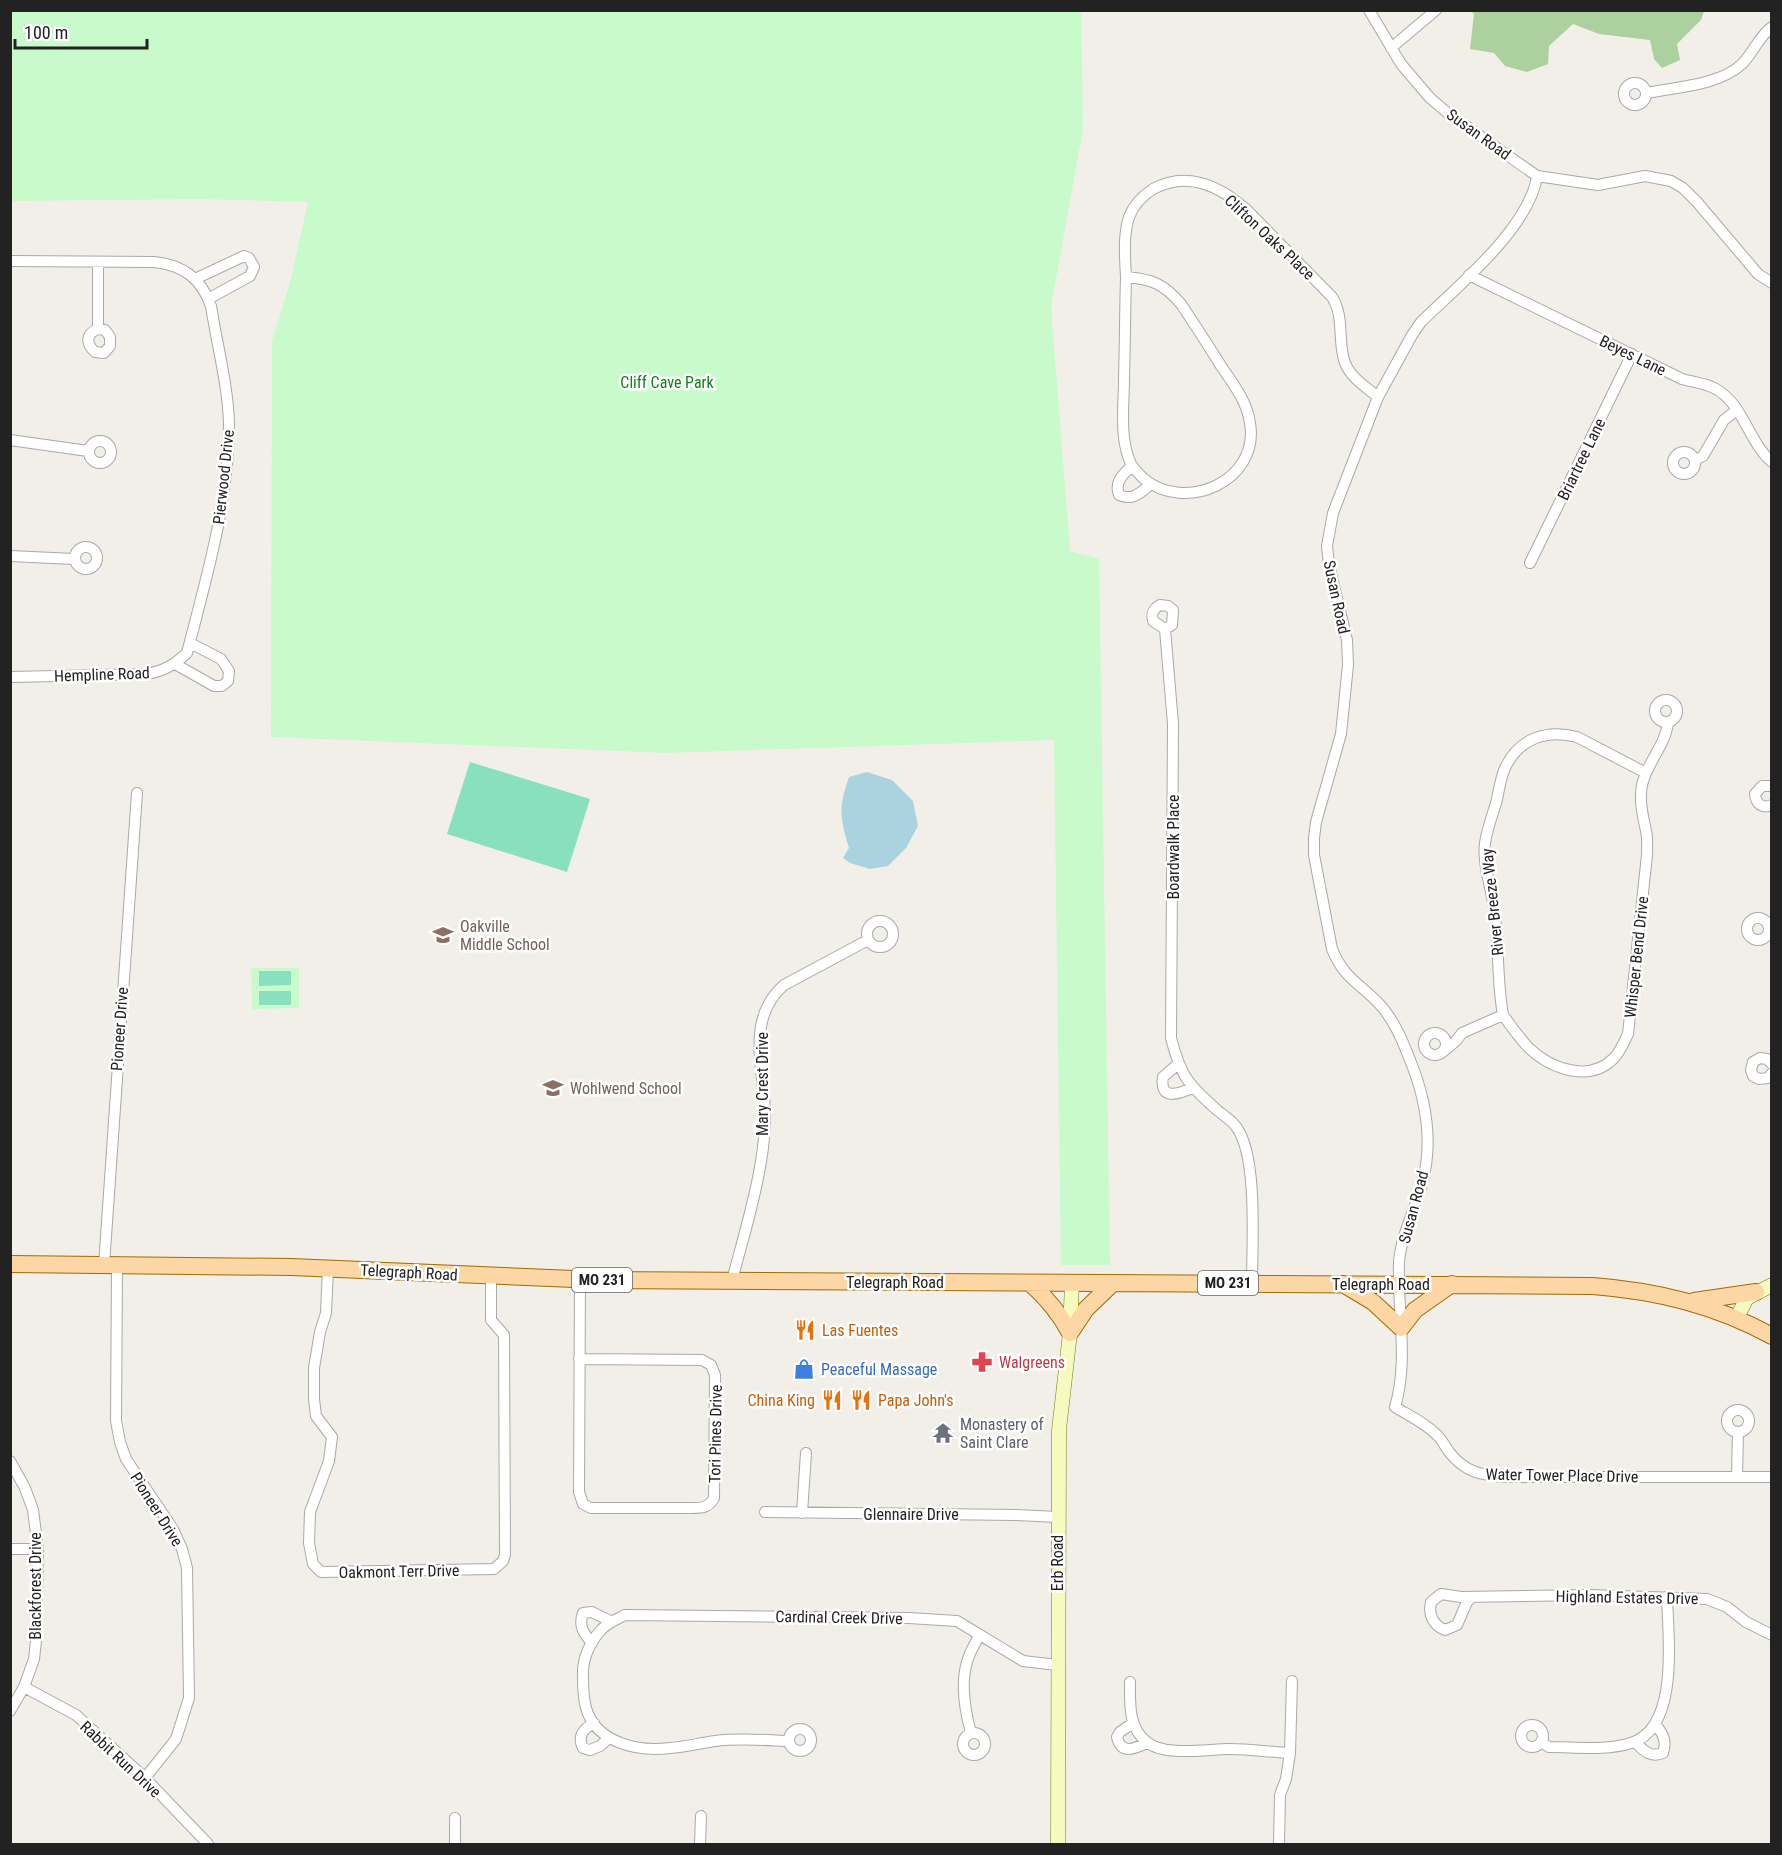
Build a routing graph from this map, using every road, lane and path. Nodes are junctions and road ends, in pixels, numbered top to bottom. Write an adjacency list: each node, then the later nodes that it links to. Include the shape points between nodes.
1 (1369, 10): 4 (street, Susan Road)
2 (1436, 10): 4 (street)
3 (1772, 27): 5 (street, via 1731,73 1716,80)
4 (1391, 48): 6 (street, Susan Road, via 1430,98)
5 (1647, 93)
6 (1537, 176): 9 (street, Susan Road, via 1531,198 1514,227); 12 (street, via 1598,185 1645,176 1671,181 1697,202 1758,274)
7 (10, 261): 8 (street, Pierwood Drive)
8 (98, 263): 11 (street, Pierwood Drive, via 171,264); 14 (street)
9 (1469, 275): 15 (street, Beyes Lane); 16 (street, Susan Road, via 1416,329)
10 (1126, 277): 16 (street, Clifton Oaks Place, via 1126,229 1134,205 1142,196 1164,184 1189,180 1218,189 1247,210 1332,297 1338,310 1345,362); 22 (street, Clifton Oaks Place, via 1124,436); 23 (street, via 1164,287 1181,304 1242,397 1251,428 1248,452 1233,476 1193,493 1175,493)
11 (195, 279): 13 (street, Pierwood Drive); 13 (street, via 243,256 252,263 250,276)
12 (1772, 283)
13 (208, 299): 28 (street, Pierwood Drive, via 229,422 227,465 216,534)
14 (98, 329)
15 (1632, 354): 17 (street, Beyes Lane, via 1682,379 1713,388); 26 (street, Briartree Lane)
16 (1378, 398): 42 (street, Susan Road, via 1333,513 1327,546 1347,640 1348,665 1341,734 1316,822 1314,855 1338,963 1383,1008)
17 (1737, 410): 20 (street, via 1724,420 1703,456); 21 (street, Beyes Lane, via 1761,453)
18 (10, 440): 19 (street)
19 (88, 451)
20 (1695, 460)
21 (1772, 462)
22 (1132, 466): 23 (street); 23 (street, via 1121,477 1119,495 1135,497)
23 (1151, 484)
24 (10, 556): 25 (street)
25 (74, 559)
26 (1530, 563)
27 (1165, 629): 43 (street, Boardwalk Place, via 1173,724 1171,1038)
28 (189, 648): 29 (street, Hempline Road); 29 (street, via 221,660 229,671 228,681 214,686)
29 (175, 664): 30 (street, Hempline Road, via 146,674)
30 (10, 677)
31 (1668, 722): 32 (street, Whisper Bend Drive, via 1667,734)
32 (1646, 773): 37 (street, River Breeze Way, via 1565,734 1529,740 1519,747 1504,769 1485,844); 37 (street, Whisper Bend Drive, via 1641,797 1647,833 1646,867 1628,1034 1616,1056 1602,1067 1590,1070 1554,1066 1529,1048)
33 (1772, 786): 35 (street, via 1762,786 1755,794 1760,805)
34 (137, 793): 47 (street, Pioneer Drive)
35 (1772, 805)
36 (868, 940): 52 (street, Mary Crest Drive, via 784,985 765,1011 760,1031 765,1111 761,1160)
37 (1503, 1016): 38 (street)
38 (1462, 1033): 39 (street); 41 (street)
39 (1438, 1034): 40 (street, via 1427,1037); 41 (street, via 1446,1041)
40 (1425, 1048): 41 (street, via 1432,1055); 42 (street)
41 (1444, 1051)
42 (1408, 1054): 58 (street, Susan Road, via 1423,1097 1427,1136 1422,1182 1400,1262)
43 (1178, 1064): 46 (street, Boardwalk Place); 46 (street, via 1163,1077 1166,1091 1171,1095)
44 (1772, 1064): 45 (street, via 1757,1058 1751,1070 1759,1079)
45 (1771, 1074)
46 (1192, 1088): 56 (street, Boardwalk Place, via 1238,1128 1246,1148 1251,1173)
47 (110, 1265): 48 (main road, Telegraph Road / MO 231); 49 (main road, Telegraph Road / MO 231); 98 (street, Pioneer Drive, via 120,1442 126,1459 173,1529 187,1568 189,1698 176,1739)
48 (14, 1267)
49 (328, 1268): 50 (main road, Telegraph Road / MO 231); 50 (street, Oakmont Terr Drive, via 326,1313 314,1368 314,1399 316,1416 332,1437 329,1461 310,1512 309,1543 313,1564 321,1572 495,1569 503,1561 504,1335 491,1320)
50 (491, 1276): 51 (main road, Telegraph Road / MO 231)
51 (580, 1279): 52 (main road, Telegraph Road / MO 231); 66 (street, Tori Pines Drive)
52 (732, 1281): 53 (main road, Telegraph Road / MO 231)
53 (1030, 1283): 54 (main road, Telegraph Road / MO 231); 64 (main road, via 1054,1307)
54 (1072, 1283): 55 (main road, Telegraph Road / MO 231); 64 (street, Erb Road)
55 (1113, 1283): 56 (main road, Telegraph Road / MO 231); 64 (main road, via 1086,1309)
56 (1252, 1283): 57 (main road, Telegraph Road / MO 231)
57 (1342, 1284): 58 (main road, Telegraph Road / MO 231); 63 (main road, via 1373,1302)
58 (1401, 1284): 59 (main road, Telegraph Road / MO 231); 63 (street, Water Tower Place Drive)
59 (1452, 1284): 61 (main road, Telegraph Road / MO 231, via 1593,1286 1636,1290); 63 (main road, via 1415,1310)
60 (1764, 1288): 61 (main road); 62 (street, via 1743,1303)
61 (1690, 1302): 62 (main road, Telegraph Road / MO 231)
62 (1736, 1319): 65 (main road, Telegraph Road / MO 231)
63 (1401, 1328): 70 (street, Water Tower Place Drive, via 1401,1380 1395,1407 1439,1437 1470,1471 1504,1477)
64 (1070, 1333): 74 (street, Erb Road, via 1059,1430)
65 (1772, 1336)
66 (579, 1359): 66 (street, Tori Pines Drive, via 702,1360 711,1365 715,1375 714,1498 710,1504 704,1508 591,1508 583,1504 579,1492)
67 (1738, 1432): 70 (street)
68 (806, 1453): 73 (street)
69 (10, 1461): 76 (street, Blackforest Drive, via 33,1509)
70 (1737, 1476): 71 (street, Water Tower Place Drive)
71 (1772, 1477)
72 (765, 1512): 73 (street, Glennaire Drive)
73 (802, 1513): 74 (street, Glennaire Drive)
74 (1058, 1517): 83 (street, Erb Road)
75 (10, 1549): 76 (street)
76 (38, 1549): 86 (street, Blackforest Drive, via 36,1641)
77 (1472, 1597): 78 (street, Highland Estates Drive)
78 (1667, 1597): 80 (street, Highland Estates Drive, via 1707,1599); 90 (street, via 1667,1682)
79 (612, 1622): 81 (street, Cardinal Creek Drive, via 625,1616 909,1618 957,1621); 82 (street, via 602,1628); 82 (street, Cardinal Creek Drive, via 592,1612 584,1613 580,1624)
80 (1772, 1635)
81 (979, 1636): 83 (street, Cardinal Creek Drive, via 1023,1661); 91 (street, via 967,1662 965,1681 964,1702)
82 (592, 1644): 88 (street, via 586,1654 583,1691 586,1709)
83 (1057, 1665): 104 (street, Erb Road)
84 (1292, 1681): 97 (street)
85 (1130, 1682): 89 (street)
86 (24, 1687): 87 (street, Blackforest Drive); 98 (street, Rabbit Run Drive, via 76,1716)
87 (10, 1711)
88 (594, 1723): 92 (street); 92 (street, via 580,1737 583,1748 590,1750)
89 (1133, 1723): 96 (street); 96 (street, via 1120,1732 1119,1744 1131,1750)
90 (1656, 1725): 95 (street); 95 (street, via 1664,1736 1663,1753 1646,1753)
91 (971, 1733)
92 (609, 1738): 93 (street, via 646,1749 742,1739)
93 (789, 1741)
94 (1541, 1742): 95 (street, via 1549,1747 1606,1747)
95 (1635, 1742)
96 (1147, 1743): 97 (street, via 1177,1751)
97 (1290, 1753): 105 (street, via 1280,1795)
98 (145, 1778): 101 (street, Rabbit Run Drive)
99 (701, 1816): 103 (street)
100 (456, 1818): 102 (street)
101 (208, 1845)
102 (455, 1845)
103 (699, 1845)
104 (1058, 1845)
105 (1279, 1845)

